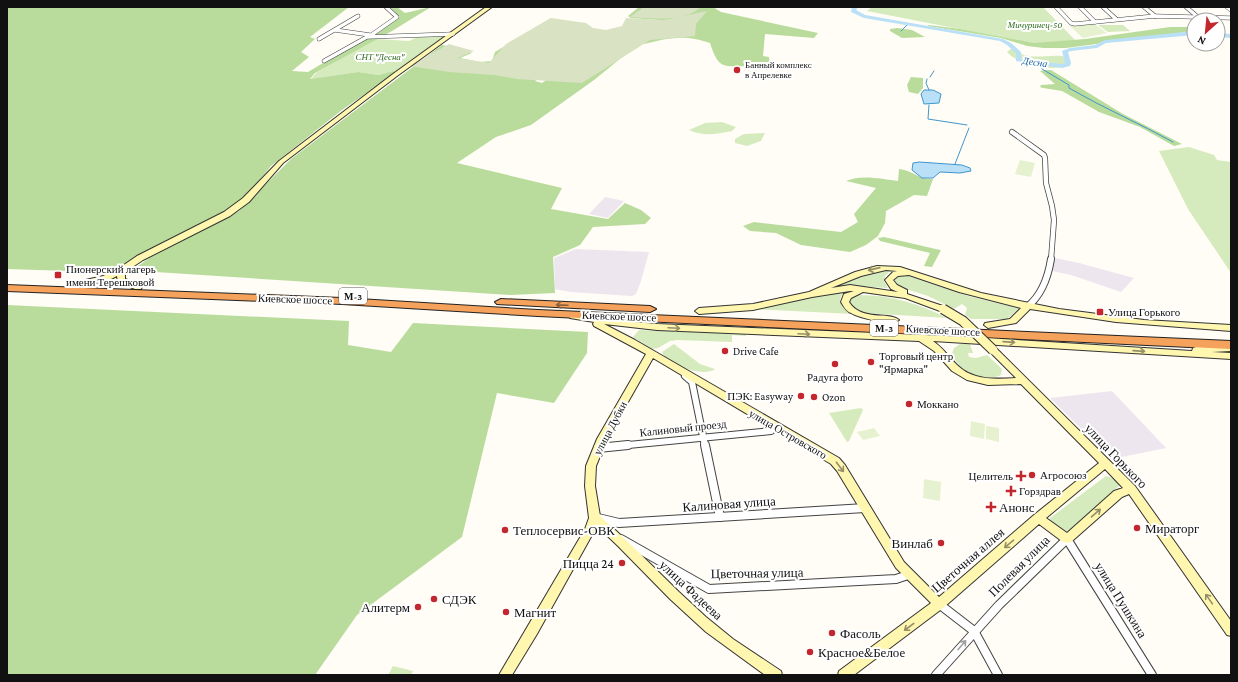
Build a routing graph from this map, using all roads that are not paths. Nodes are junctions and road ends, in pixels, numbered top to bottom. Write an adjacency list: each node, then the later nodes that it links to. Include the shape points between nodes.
1 (386, 7): 16 (street, via 397,17)
2 (490, 7): 15 (street)
3 (1056, 7): 13 (street, via 1071,23)
4 (1080, 7): 13 (street)
5 (1103, 7): 12 (street)
6 (1144, 7): 10 (street)
7 (1227, 7): 8 (street)
8 (1231, 10)
9 (358, 16): 14 (street)
10 (1155, 16): 11 (street); 12 (street)
11 (1186, 16)
12 (1116, 19): 13 (street)
13 (1094, 22)
14 (335, 30): 16 (street); 17 (street)
15 (453, 34): 16 (street); 20 (street, via 281,162 246,200 227,214 140,258)
16 (370, 36): 18 (street)
17 (319, 39)
18 (324, 61)
19 (1012, 132): 29 (street, via 1044,155 1047,160 1046,182 1053,210 1050,270 1038,298)
20 (121, 271): 23 (street, via 103,280); 24 (street, via 121,280)
21 (925, 278): 27 (street, one-way to 27, via 900,269 877,268); 28 (street, via 902,273 889,279 894,287); 29 (street, via 978,295)
22 (7, 281): 23 (highway, Киевское шоссе / М-3)
23 (80, 284): 24 (highway, Киевское шоссе / М-3)
24 (138, 287): 30 (highway, Киевское шоссе / М-3, one-way to 24)
25 (7, 288): 31 (highway, Киевское шоссе / М-3, via 342,301)
26 (875, 291): 27 (street, via 850,288); 28 (street); 33 (street, via 852,293 846,298 846,305 864,315)
27 (812, 294): 30 (street, via 751,307)
28 (918, 299): 42 (street, bridge, via 943,308 963,321)
29 (1027, 306): 34 (street, via 1013,321); 36 (street, via 1122,320)
30 (699, 311): 33 (highway, Киевское шоссе / М-3)
31 (538, 313): 32 (street); 41 (highway, Киевское шоссе / М-3, via 730,320)
32 (589, 320): 35 (street); 40 (street)
33 (895, 320): 34 (highway, Киевское шоссе / М-3)
34 (988, 325): 37 (highway, Киевское шоссе / М-3)
35 (657, 327): 38 (street, one-way to 38); 40 (street, via 633,330 630,336)
36 (1231, 328)
37 (1231, 337)
38 (914, 338): 39 (street); 45 (street, via 933,344)
39 (970, 340): 43 (street, one-way to 43); 45 (street, via 950,344)
40 (632, 342): 44 (street)
41 (1231, 346): 43 (street)
42 (993, 350): 48 (street, via 1007,371); 49 (street)
43 (1164, 352): 46 (street)
44 (651, 353): 47 (street, улица Островского); 53 (street, улица Дубки)
45 (946, 356): 48 (street, via 954,368 965,376 982,381)
46 (1231, 356)
47 (689, 377): 52 (street); 56 (street, улица Островского, one-way to 56, via 835,461)
48 (1002, 382): 49 (street); 50 (street, via 1026,391)
49 (1024, 382): 50 (street)
50 (1044, 403): 54 (street, улица Горького)
51 (771, 431): 52 (street, Калиновый проезд)
52 (702, 437): 53 (street, Калиновый проезд); 57 (street)
53 (598, 448): 58 (street, улица Дубки, via 590,474)
54 (1106, 463): 55 (street, улица Горького); 59 (street, Цветочная аллея)
55 (1131, 489): 61 (street, Полевая улица, one-way to 55, via 1118,494); 65 (street, улица Горького, one-way to 55)
56 (865, 508): 57 (street, Калиновая улица); 62 (street, улица Островского)
57 (720, 517): 58 (street, Калиновая улица, via 619,523)
58 (595, 518): 60 (street, улица Фадеева); 66 (street, via 557,590)
59 (1038, 518): 61 (street); 63 (street, Цветочная аллея, one-way to 63)
60 (618, 538): 62 (street, Цветочная улица, via 710,588 896,579); 67 (street, улица Фадеева, via 703,622)
61 (1067, 539): 64 (street, Полевая улица, via 1057,546); 71 (street, улица Пушкина)
62 (908, 575): 63 (street, улица Островского)
63 (939, 604): 64 (street); 68 (street, Цветочная аллея, one-way to 68)
64 (974, 631): 69 (street, Полевая улица, one-way to 64); 70 (street)
65 (1231, 631)
66 (505, 675)
67 (776, 675)
68 (844, 675)
69 (936, 675)
70 (998, 675)
71 (1152, 675)

